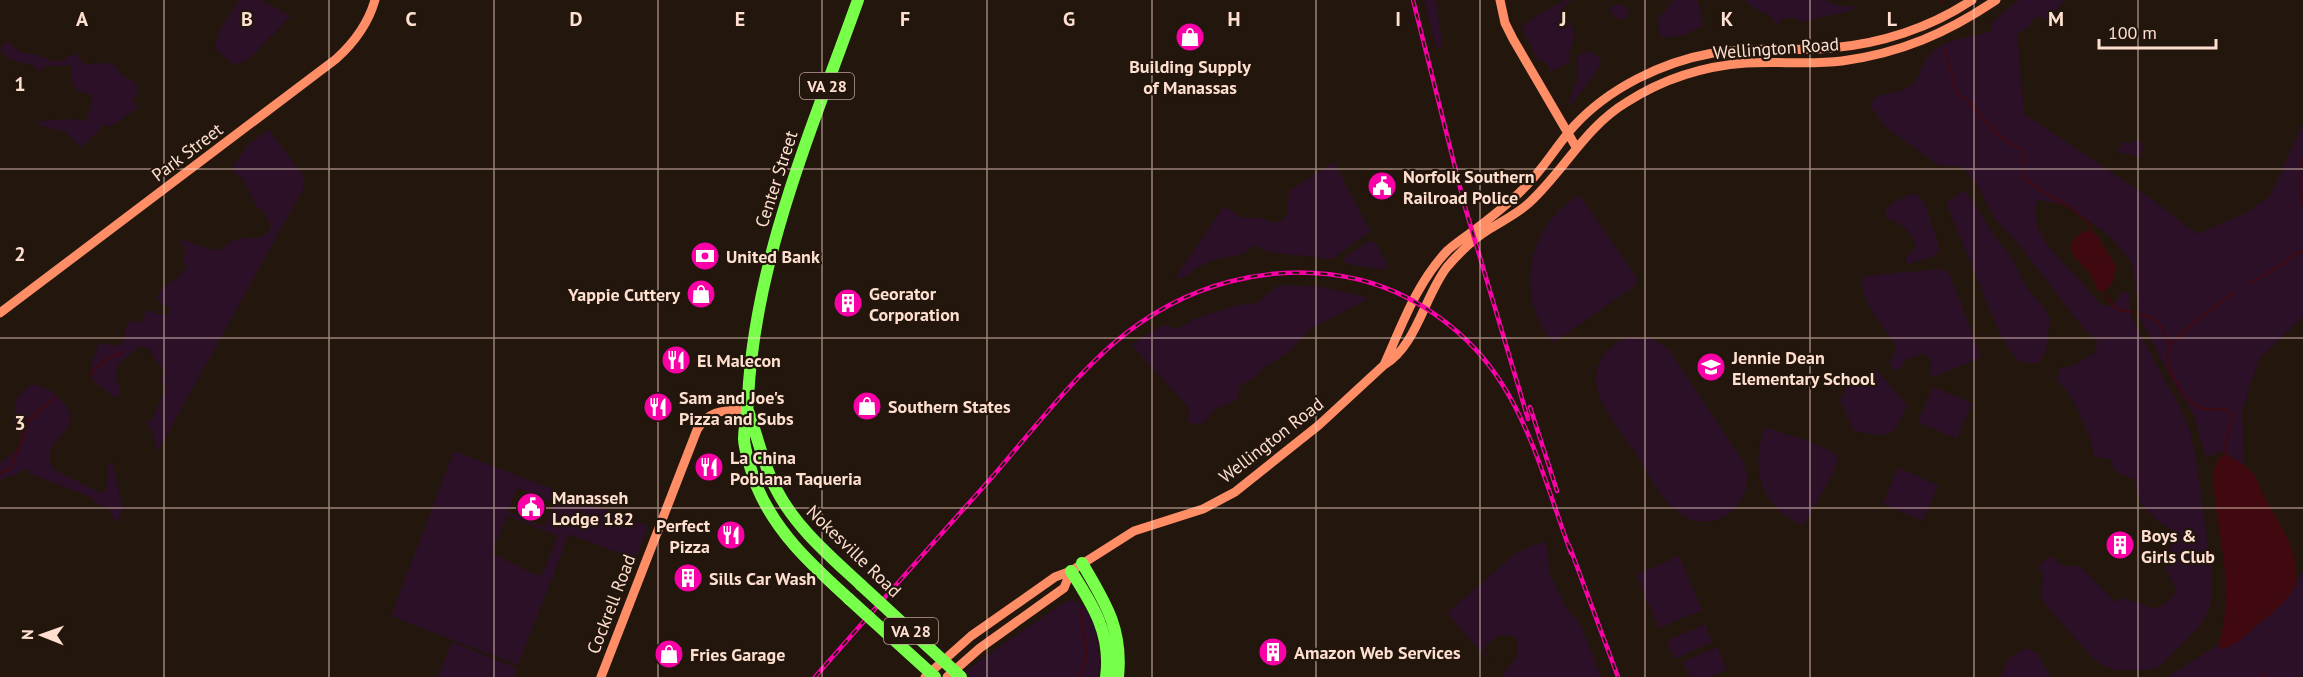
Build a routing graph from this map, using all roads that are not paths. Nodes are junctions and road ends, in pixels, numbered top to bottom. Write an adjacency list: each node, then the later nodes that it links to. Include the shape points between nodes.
1 (375, 0): 8 (main road, Park Street, via 357,38 336,59)
2 (858, 0): 10 (highway, Center Street / VA 28, via 783,214 752,341)
3 (1500, 0): 6 (main road, via 1509,32)
4 (1971, 0): 6 (main road, Wellington Road, via 1914,29 1882,40 1832,48 1732,50 1681,61 1621,88)
5 (1996, 0): 7 (main road, Wellington Road, via 1943,33 1887,52 1820,63 1740,64 1679,76 1623,104)
6 (1569, 133): 7 (main road); 9 (main road, Wellington Road, via 1527,185 1437,263 1412,301)
7 (1576, 147): 9 (main road, Wellington Road, via 1530,202 1475,239 1447,267 1405,346)
8 (0, 313)
9 (1384, 364): 11 (main road, Wellington Road, via 1319,425 1235,492 1203,509 1134,531)
10 (748, 410): 13 (main road, Cockrell Road, via 712,414 697,430); 15 (highway, Nokesville Road / VA 28, bridge, via 744,438 752,470 785,537); 17 (highway, Nokesville Road / VA 28, bridge, via 769,475 788,510 814,541)
11 (1082, 562): 12 (main road, Wellington Road); 19 (highway, via 1115,626)
12 (1071, 571): 14 (main road, Wellington Road, via 1055,577 987,624); 16 (main road, Wellington Road, via 1064,588 980,648); 18 (highway, via 1102,626 1108,657)
13 (601, 677)
14 (925, 677)
15 (935, 677)
16 (947, 677)
17 (961, 677)
18 (1106, 677)
19 (1118, 677)

